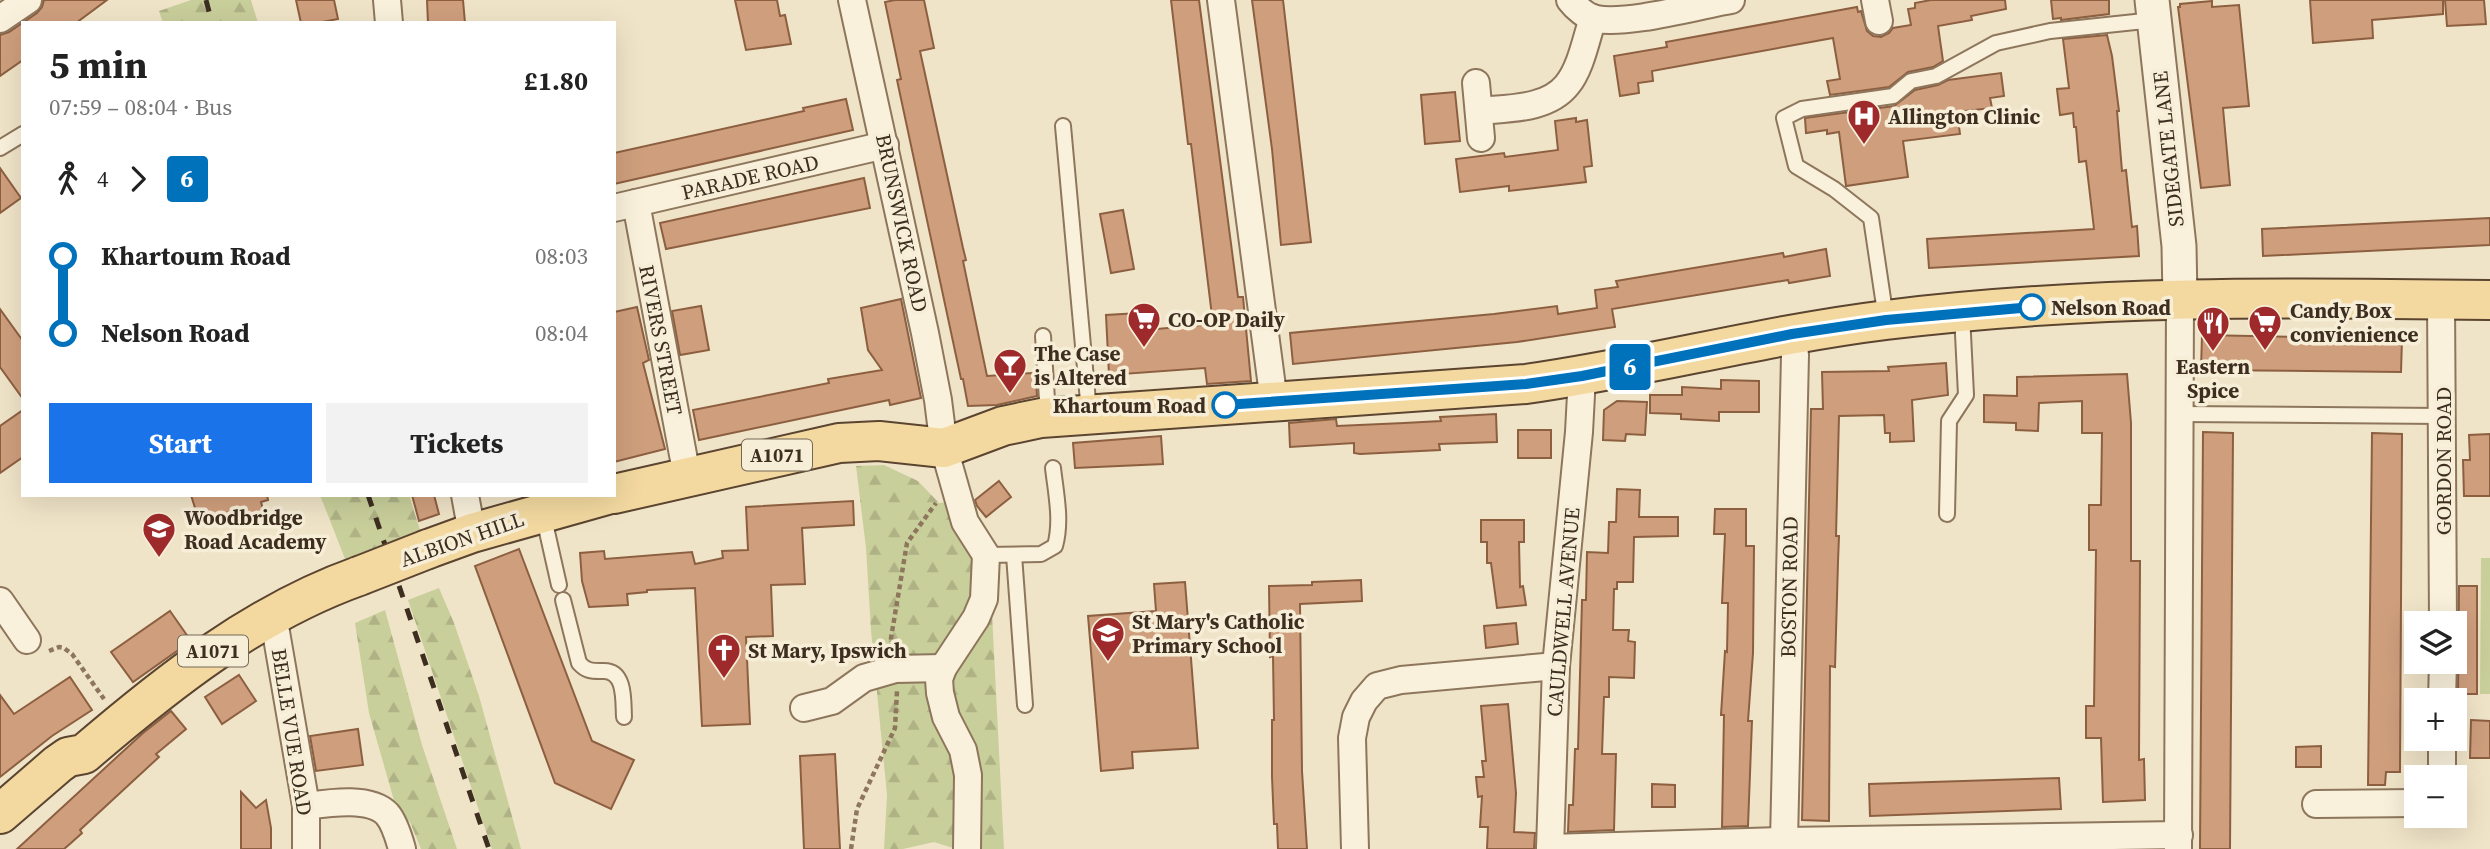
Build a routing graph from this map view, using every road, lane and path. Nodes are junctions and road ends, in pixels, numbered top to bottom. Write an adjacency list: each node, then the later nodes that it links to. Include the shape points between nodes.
1 (28, 0): 9 (street)
2 (387, 0): 10 (street)
3 (852, 0): 16 (street, BRUNSWICK ROAD)
4 (1221, 0): 27 (street)
5 (1570, 0): 8 (street)
6 (1731, 0): 8 (street, via 1626,19)
7 (2153, 10): 19 (street, SIDEGATE LANE, via 2179,246); 23 (lane, via 1996,43 1936,76 1911,81 1893,96 1802,110 1784,118 1797,166 1871,218)
8 (1593, 18): 12 (street, via 1568,84 1557,95 1538,104)
9 (0, 19)
10 (388, 21)
11 (1476, 83): 12 (street)
12 (1479, 111): 15 (street)
13 (1063, 126): 28 (lane)
14 (21, 135): 17 (lane)
15 (1481, 138)
16 (885, 145): 18 (street, PARADE ROAD); 32 (street, BRUNSWICK ROAD)
17 (0, 148)
18 (625, 205): 34 (street, RIVERS STREET)
19 (2180, 298): 20 (main road, A1071); 22 (main road, A1071); 29 (street)
20 (2441, 299): 21 (main road, A1071); 30 (street, GORDON ROAD)
21 (2490, 300)
22 (1962, 312): 23 (main road, A1071); 39 (lane, via 1966,395 1949,421)
23 (1886, 320): 24 (main road, A1071)
24 (1792, 334): 26 (main road, A1071); 59 (street, BOSTON ROAD)
25 (1042, 336): 31 (lane)
26 (1582, 376): 27 (main road, A1071); 49 (street, CAULDWELL AVENUE)
27 (1274, 402): 28 (main road, A1071)
28 (1089, 414): 31 (main road, A1071)
29 (2178, 414): 30 (lane); 60 (street)
30 (2443, 416): 46 (street, GORDON ROAD)
31 (1048, 418): 32 (main road, A1071, via 1003,426)
32 (944, 448): 34 (main road, A1071, via 879,441 839,443); 41 (street, BRUNSWICK ROAD, via 958,506)
33 (1053, 468): 42 (lane, via 1058,513 1055,546 1041,554)
34 (687, 476): 35 (main road, A1071)
35 (616, 494)
36 (465, 497): 40 (street)
37 (599, 497): 38 (main road, ALBION HILL / A1071)
38 (543, 512): 40 (main road, ALBION HILL / A1071); 43 (lane)
39 (1947, 514)
40 (472, 533): 47 (main road, ALBION HILL / A1071, bridge, via 319,591)
41 (986, 555): 42 (lane); 50 (street, via 984,599)
42 (1014, 555): 52 (lane)
43 (559, 585)
44 (563, 600): 54 (lane, via 579,663 585,669 618,676)
45 (0, 601): 48 (street)
46 (2443, 611)
47 (270, 616): 57 (street, BELLE VUE ROAD); 58 (main road, A1071, via 215,649 84,754 80,770)
48 (37, 646): 51 (path, via 69,651)
49 (1556, 666): 64 (street, via 1377,686 1356,717 1352,738); 65 (street, CAULDWELL AVENUE)
50 (943, 668): 53 (street, via 894,669 864,678 832,701); 63 (street, via 940,693 968,775)
51 (106, 702)
52 (1025, 705)
53 (804, 708)
54 (624, 717)
55 (2404, 803): 56 (street)
56 (2316, 804)
57 (306, 806): 61 (street, BELLE VUE ROAD); 62 (street, via 371,804 387,814)
58 (6, 819)
59 (1784, 841): 60 (street); 65 (street)
60 (2179, 842)
61 (306, 849)
62 (402, 849)
63 (967, 849)
64 (1355, 849)
65 (1550, 849)

